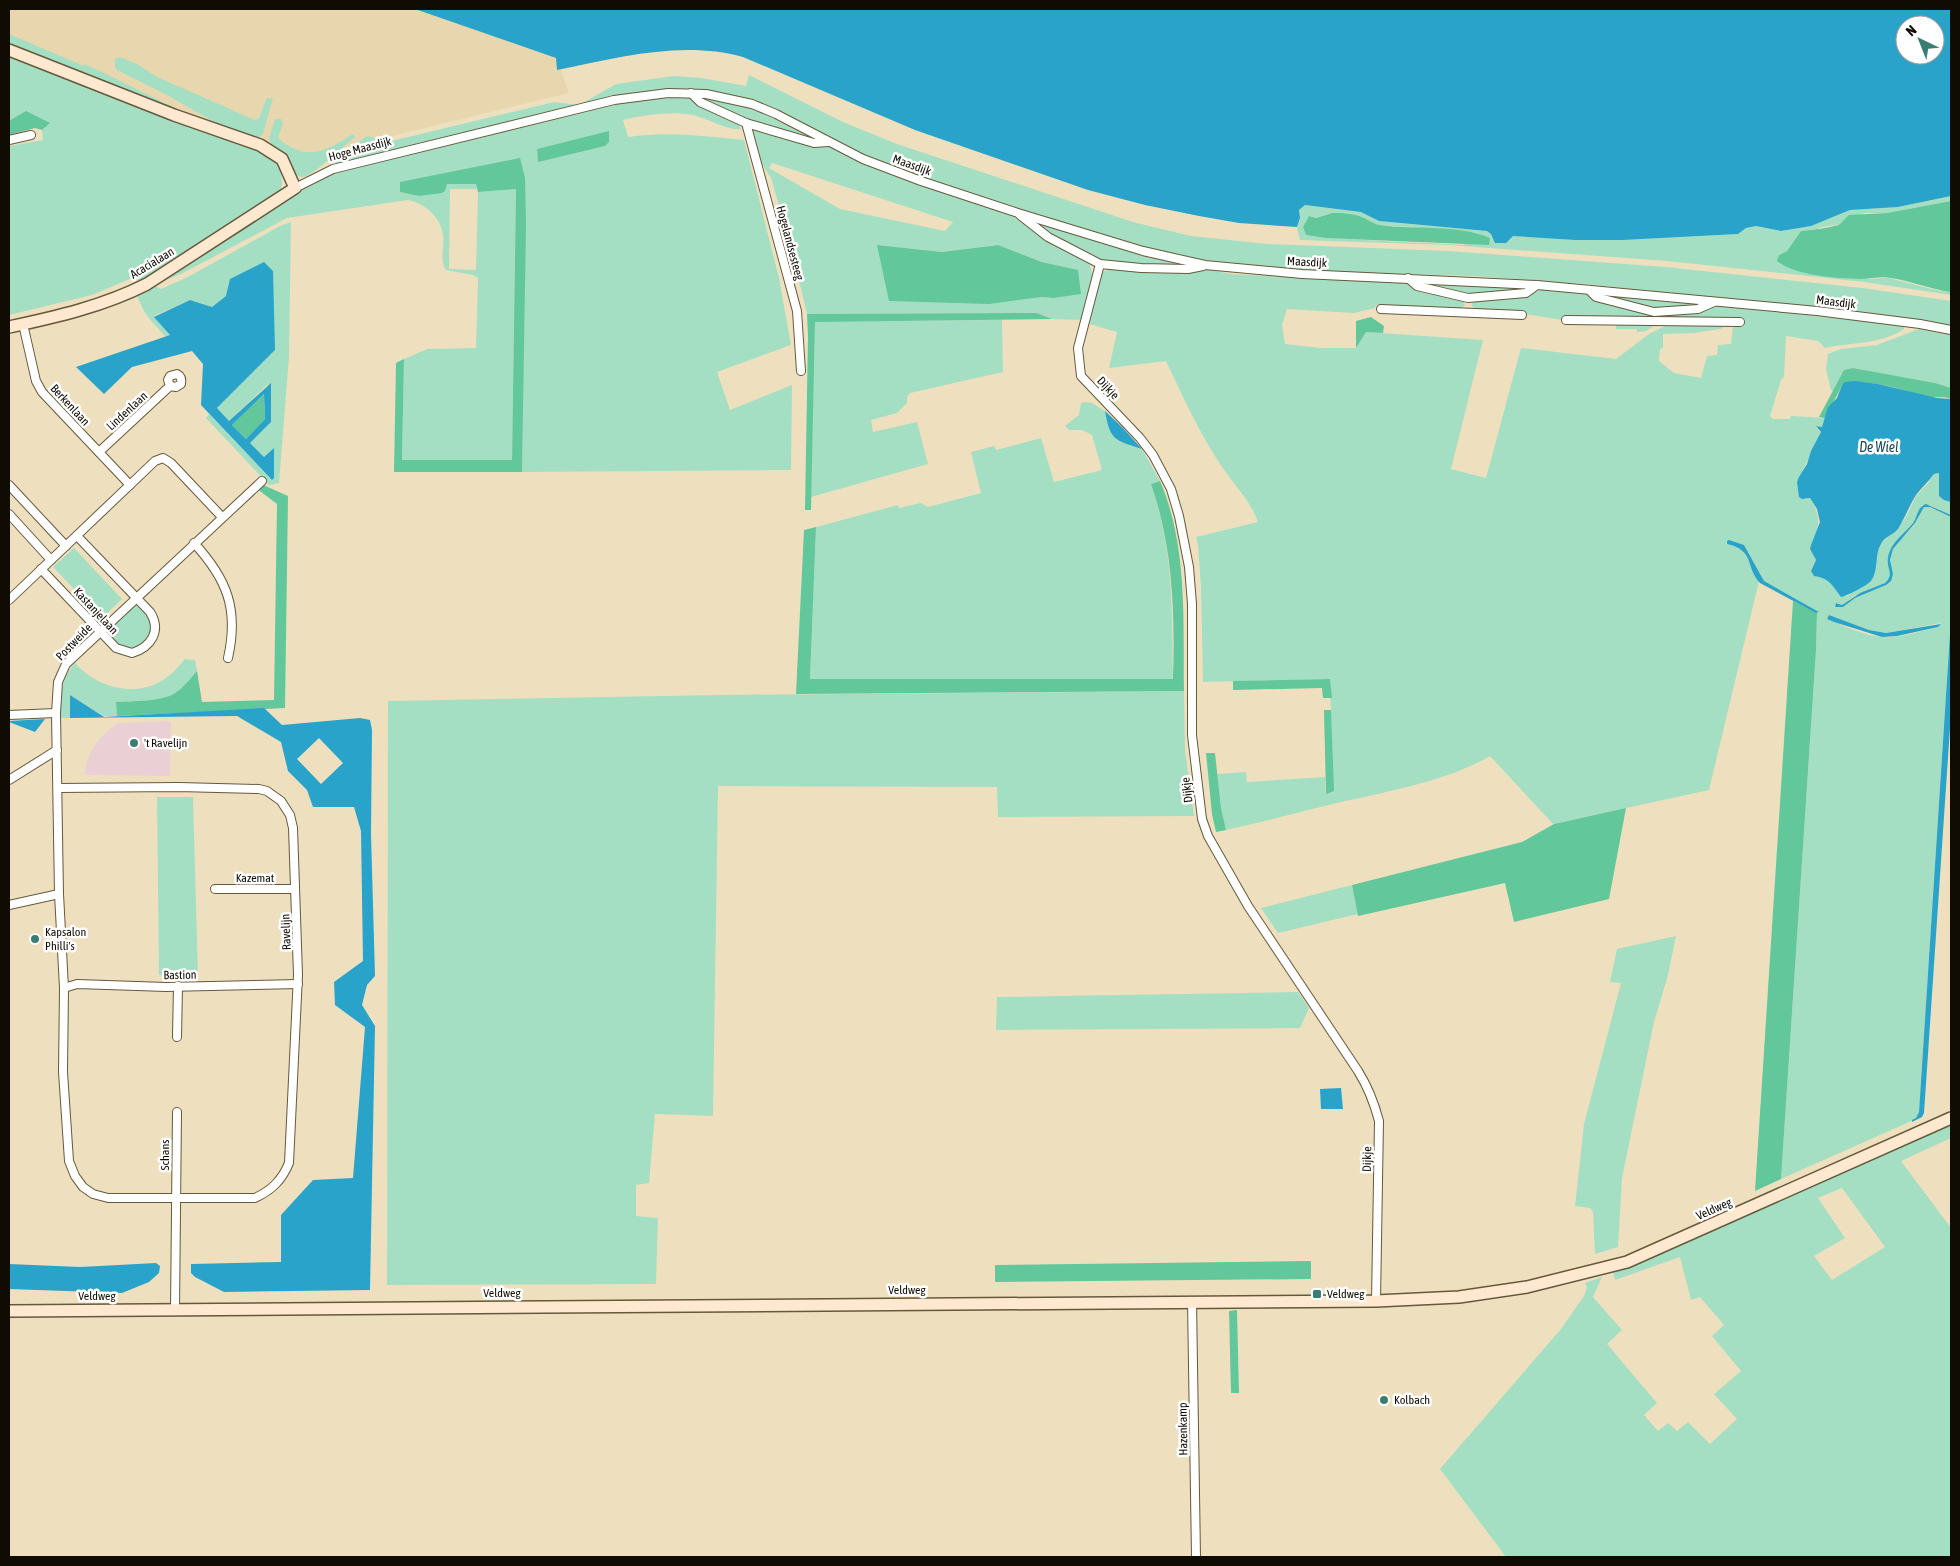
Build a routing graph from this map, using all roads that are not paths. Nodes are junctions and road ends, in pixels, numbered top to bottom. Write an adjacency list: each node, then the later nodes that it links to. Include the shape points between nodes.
1 (9, 50): 7 (street, via 260,145 282,159)
2 (691, 94): 3 (street, via 700,102); 6 (street, Maasdijk, via 752,104); 7 (street, Hoge Maasdijk, via 668,93 614,100 333,169)
3 (746, 122): 6 (street, Maasdijk, via 814,143); 26 (street, Hogelandsesteeg, via 797,311)
4 (31, 135): 5 (street)
5 (9, 140)
6 (828, 142): 8 (street, Maasdijk, via 863,159)
7 (295, 188): 23 (street, Acacialaan, via 139,288 88,308)
8 (1018, 213): 9 (street, Maasdijk, via 1048,237); 10 (street, Maasdijk, via 1143,251)
9 (1100, 264): 10 (street, Maasdijk, via 1188,269); 60 (street, Dijkje, via 1078,348 1081,376 1153,455 1171,489 1179,516 1192,604 1192,735 1202,819 1208,836 1248,906 1358,1071 1374,1101 1378,1121)
10 (1205, 265): 11 (street, Maasdijk, via 1302,274)
11 (1408, 278): 12 (street, Maasdijk); 14 (street, Maasdijk, via 1417,286)
12 (1537, 285): 13 (street, Maasdijk); 14 (street, Maasdijk, via 1526,293)
13 (1589, 290): 15 (street, Maasdijk); 18 (street, Maasdijk, via 1596,297)
14 (1468, 298): 17 (street)
15 (1716, 301): 18 (street, Maasdijk, via 1698,308); 25 (street, Maasdijk)
16 (1380, 308): 17 (street)
17 (1468, 312): 19 (street)
18 (1654, 312): 21 (street)
19 (1522, 315)
20 (1566, 320): 21 (street)
21 (1654, 320): 22 (street)
22 (1740, 322)
23 (24, 324): 24 (street, Acacialaan); 28 (street, Berkenlaan, via 36,382)
24 (9, 327)
25 (1951, 330)
26 (800, 371)
27 (170, 386): 28 (street, Lindenlaan)
28 (99, 452): 30 (street, Berkenlaan)
29 (262, 481): 33 (street, Postweide)
30 (130, 485): 33 (street, via 163,458); 34 (street)
31 (10, 489): 36 (street)
32 (9, 514): 37 (street)
33 (222, 517): 35 (street, Postweide)
34 (77, 536): 36 (street); 39 (street, Kastanjelaan)
35 (194, 543): 39 (street, Postweide); 42 (street, via 220,575 230,603 232,640)
36 (66, 546): 37 (street)
37 (51, 560): 38 (street)
38 (41, 569): 40 (street); 41 (street, Kastanjelaan)
39 (136, 597): 41 (street, Postweide); 41 (street, Kastanjelaan, via 155,622 154,637 148,646 132,654 121,651)
40 (9, 600)
41 (100, 631): 43 (street, Postweide, via 61,672)
42 (228, 658)
43 (56, 713): 44 (street); 45 (street, Postweide)
44 (9, 714)
45 (57, 750): 46 (street); 47 (street, Postweide)
46 (9, 780)
47 (58, 788): 49 (street, Ravelijn, via 179,787 267,791 281,801 290,815); 50 (street, Postweide)
48 (215, 889): 49 (street, Kazemat)
49 (295, 889): 52 (street, Ravelijn)
50 (60, 894): 51 (street); 54 (street, Postweide)
51 (9, 905)
52 (298, 984): 53 (street, Bastion); 58 (street, Ravelijn, via 290,1163 284,1174 267,1193 255,1198)
53 (178, 986): 54 (street, Bastion, via 76,984); 55 (street)
54 (64, 988): 58 (street, Ravelijn, via 63,1072 69,1161 74,1176 93,1194 108,1198)
55 (177, 1037)
56 (177, 1112): 58 (street, Schans)
57 (1951, 1118): 60 (street, Veldweg, via 1627,1262 1527,1287 1458,1297)
58 (176, 1198): 62 (street)
59 (1192, 1301): 60 (street, Veldweg); 62 (street, Veldweg); 63 (street, Hazenkamp)
60 (1376, 1301)
61 (9, 1310): 62 (street, Veldweg)
62 (175, 1310)
63 (1196, 1557)

